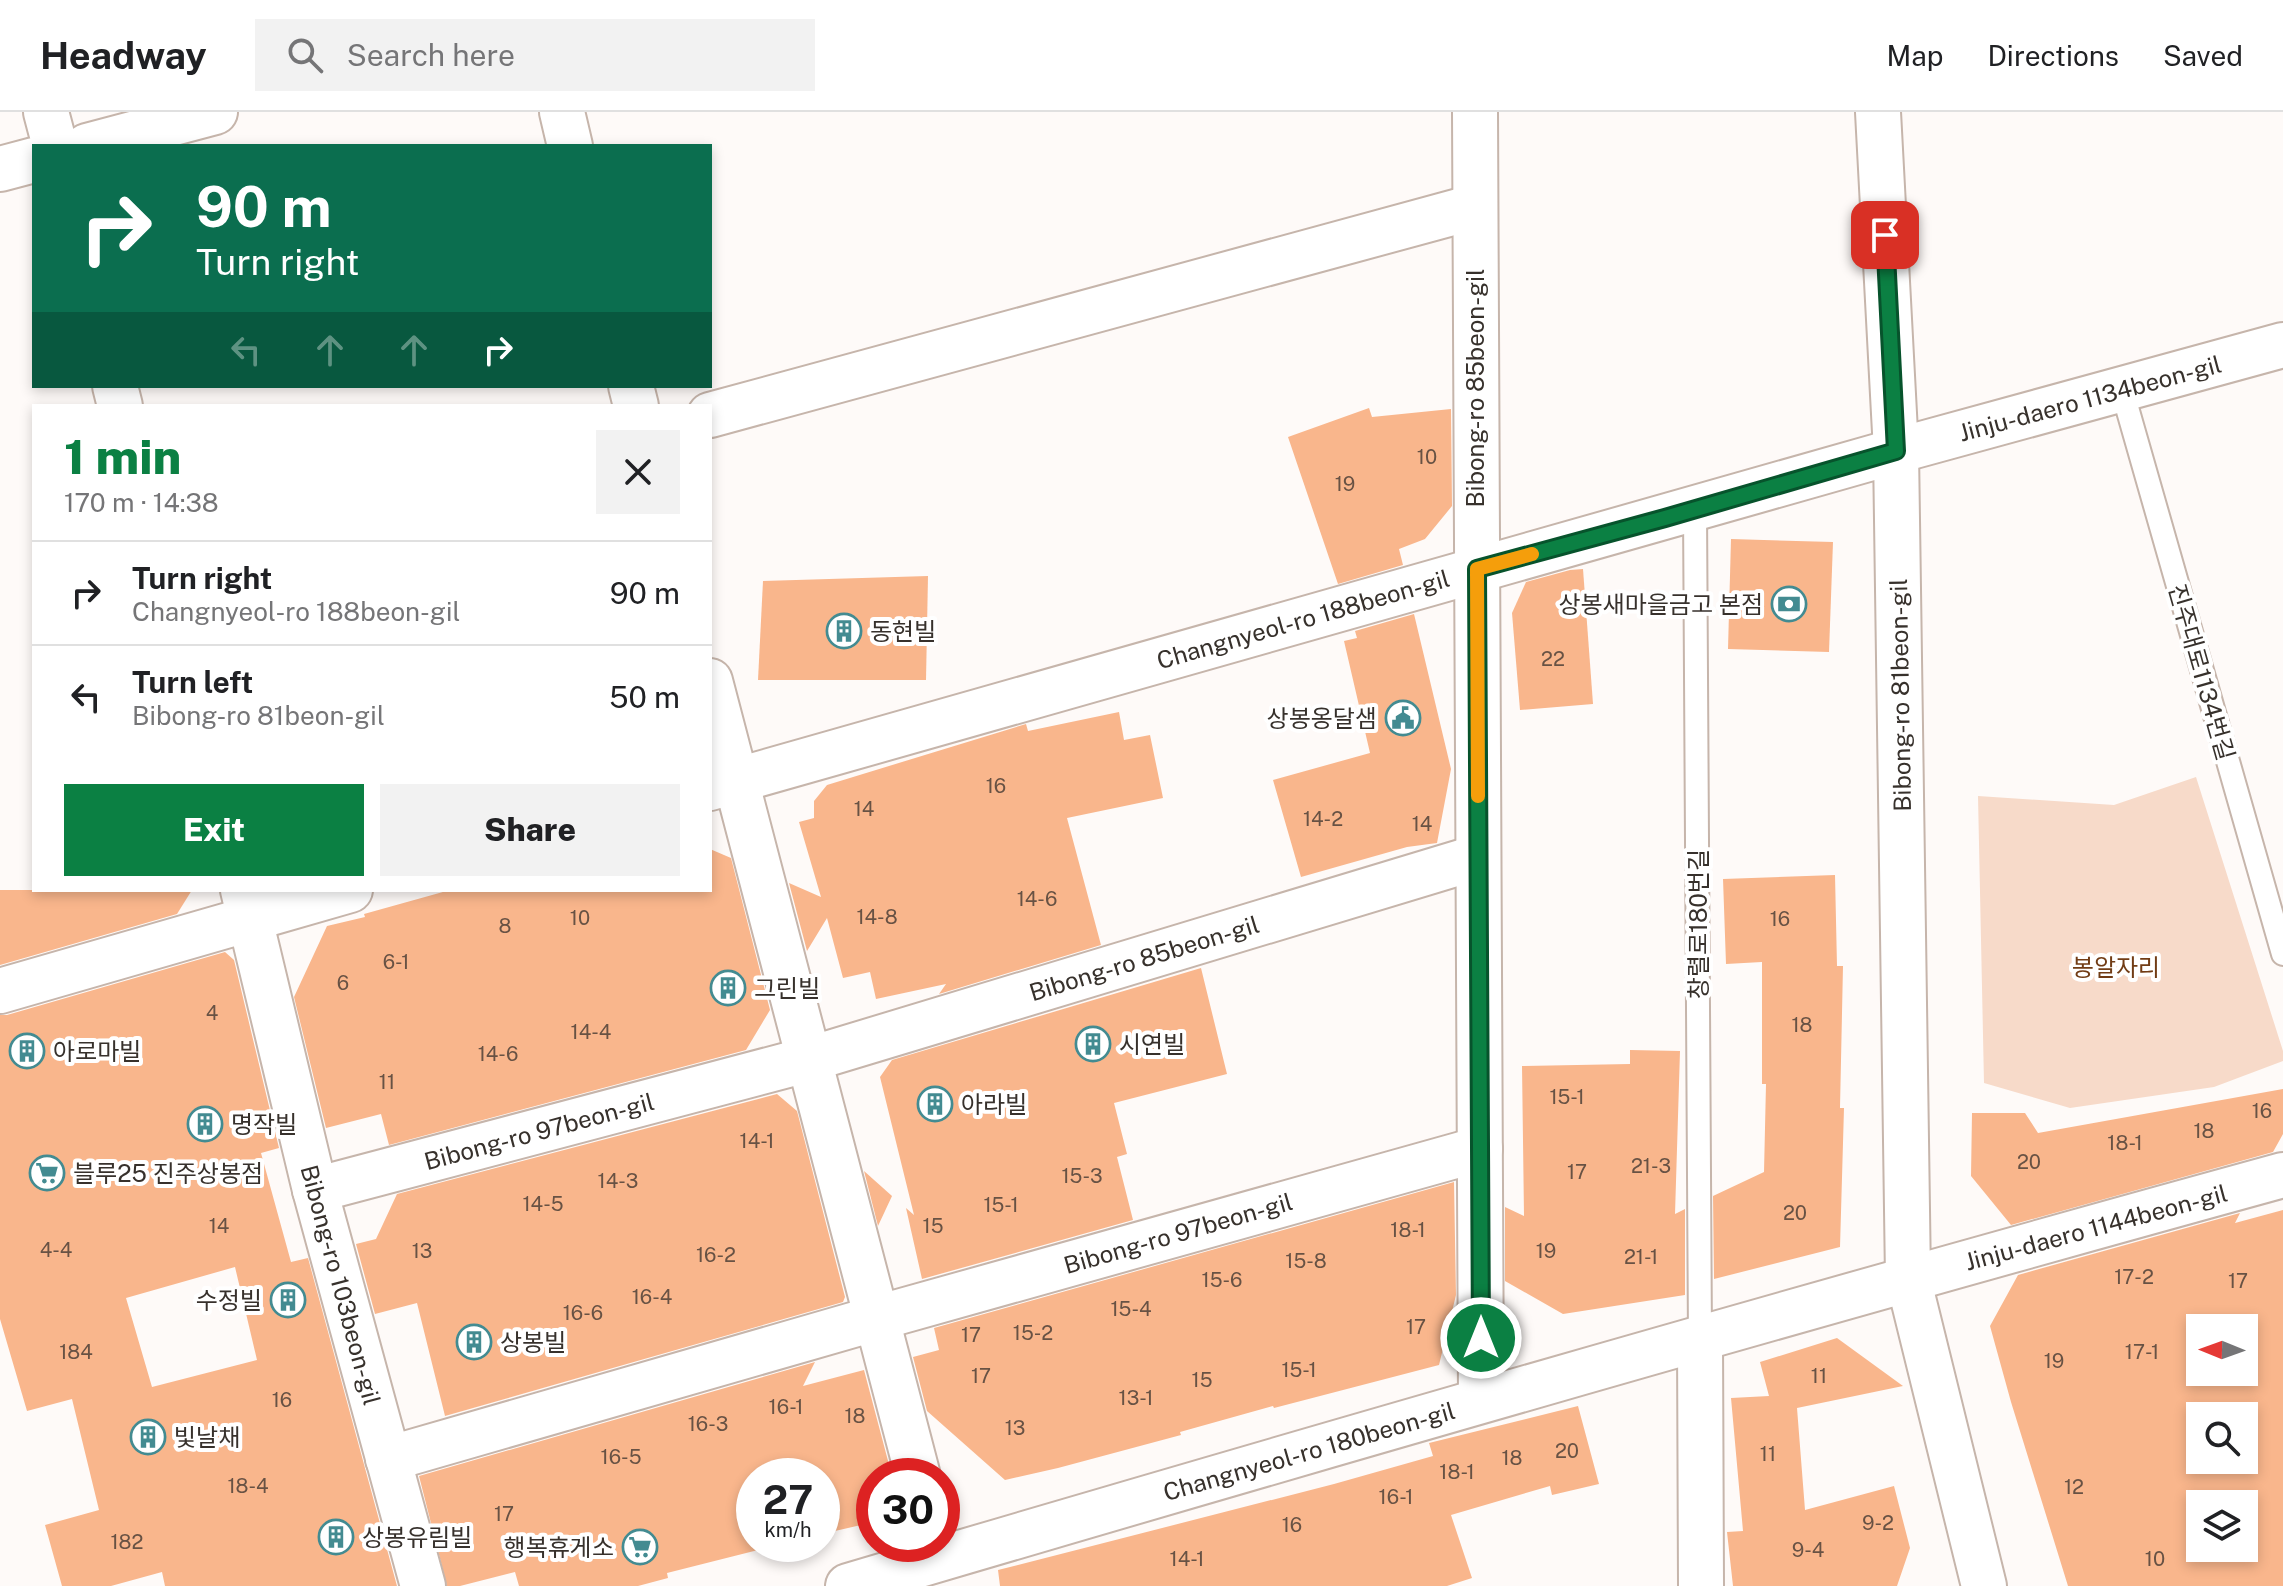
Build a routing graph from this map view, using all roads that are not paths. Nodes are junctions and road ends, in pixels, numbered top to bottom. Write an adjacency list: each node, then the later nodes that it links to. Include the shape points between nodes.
1 (46, 112): 6 (street)
2 (215, 112): 7 (street)
3 (562, 112): 8 (street)
4 (1475, 112): 11 (street, Bibong-ro 85beon-gil)
5 (1878, 112): 15 (street, Bibong-ro 81beon-gil)
6 (54, 144)
7 (95, 144)
8 (570, 144)
9 (32, 161): 10 (street)
10 (0, 169)
11 (1474, 207): 14 (street); 17 (street, Bibong-ro 85beon-gil)
12 (2283, 345): 13 (street, Jinju-daero 1134beon-gil)
13 (2122, 390): 15 (street, Jinju-daero 1134beon-gil); 23 (lane, 진주대로1134번길)
14 (712, 414)
15 (1896, 451): 16 (street, Changnyeol-ro 188beon-gil); 29 (street, Bibong-ro 81beon-gil)
16 (1695, 509): 17 (street, Changnyeol-ro 188beon-gil); 31 (lane, 창렬로180번길)
17 (1477, 569): 19 (street, Changnyeol-ro 188beon-gil); 20 (street, Bibong-ro 85beon-gil)
18 (712, 696): 19 (street)
19 (724, 785): 25 (street)
20 (1478, 857): 25 (street, Bibong-ro 85beon-gil); 26 (street, Bibong-ro 85beon-gil)
21 (335, 892): 22 (street)
22 (247, 904): 24 (street); 28 (street, Bibong-ro 103beon-gil)
23 (2283, 954)
24 (0, 991)
25 (810, 1059): 28 (street, Bibong-ro 97beon-gil); 30 (street)
26 (1480, 1149): 30 (street, Bibong-ro 97beon-gil); 32 (street, Bibong-ro 85beon-gil)
27 (2283, 1175): 29 (street, Jinju-daero 1144beon-gil)
28 (315, 1190): 34 (street, Bibong-ro 103beon-gil)
29 (1908, 1278): 31 (street, Changnyeol-ro 180beon-gil); 39 (street, Bibong-ro 81beon-gil)
30 (877, 1318): 33 (street); 34 (street, Bibong-ro 97beon-gil)
31 (1700, 1339): 32 (street, Changnyeol-ro 180beon-gil); 38 (street)
32 (1481, 1400): 35 (street, Changnyeol-ro 180beon-gil)
33 (913, 1458)
34 (388, 1459): 36 (street, Bibong-ro 103beon-gil)
35 (941, 1563): 37 (street, Changnyeol-ro 180beon-gil)
36 (423, 1586)
37 (848, 1586)
38 (1701, 1586)
39 (1984, 1586)

